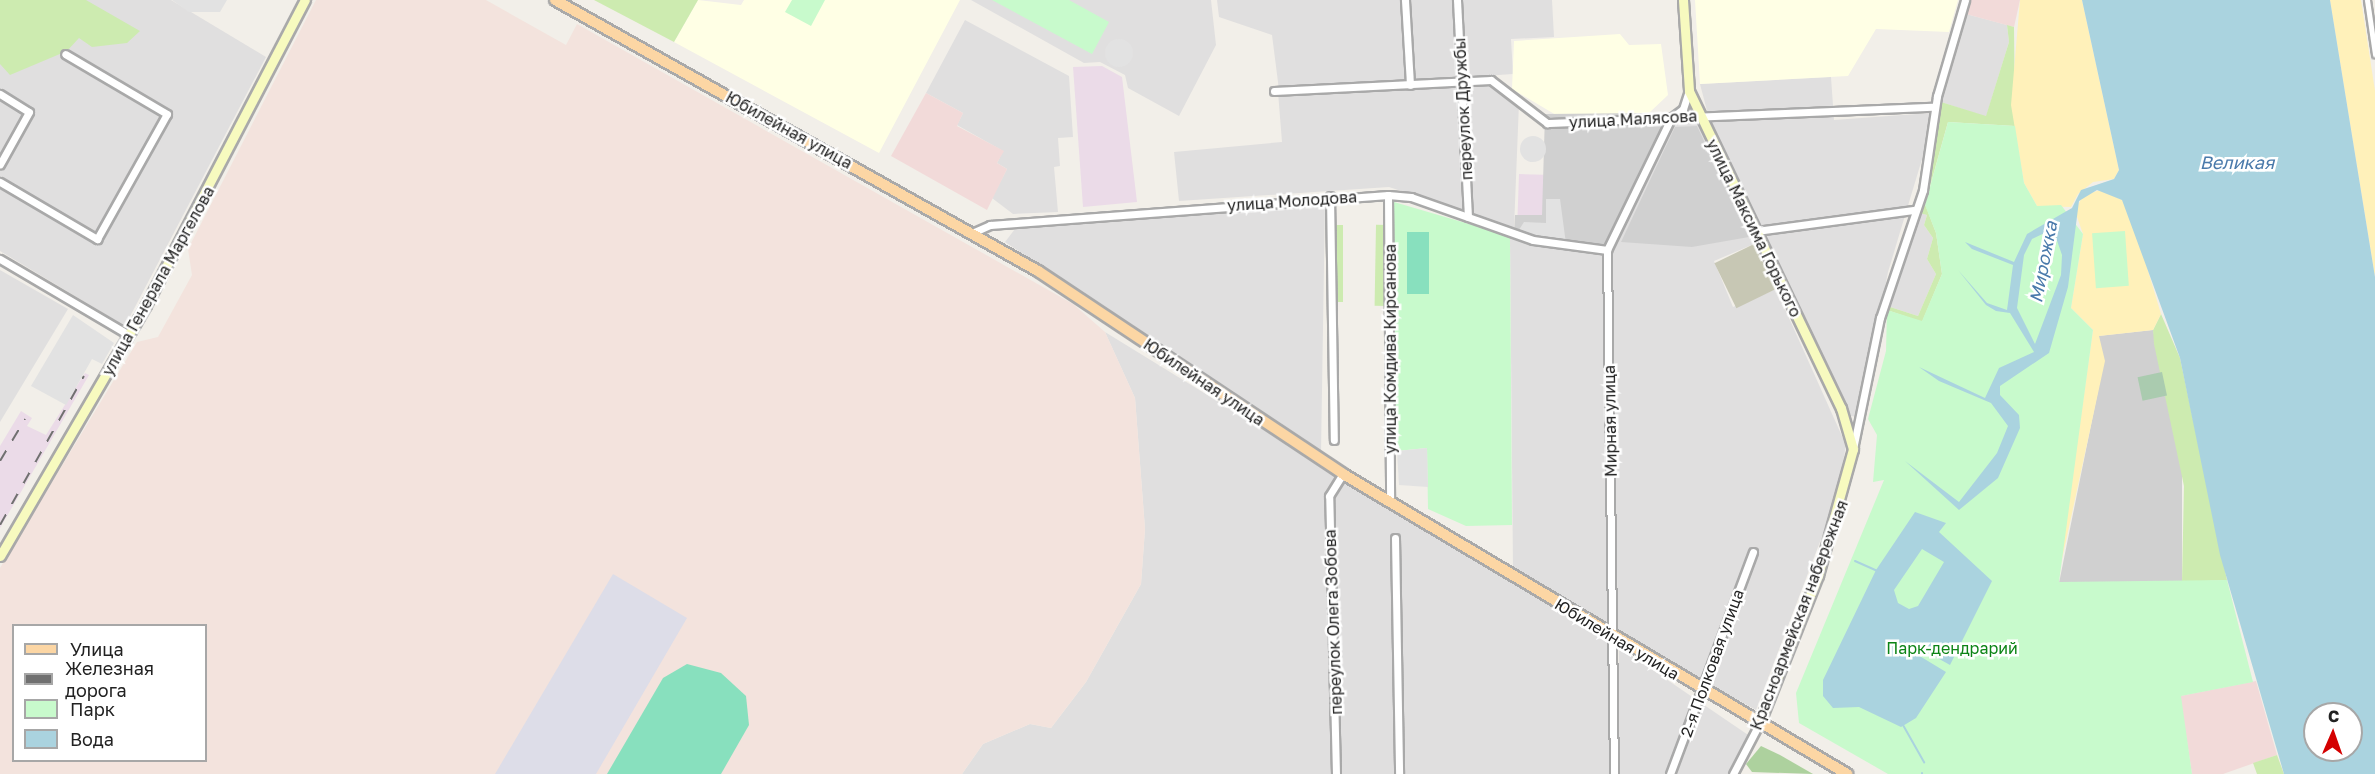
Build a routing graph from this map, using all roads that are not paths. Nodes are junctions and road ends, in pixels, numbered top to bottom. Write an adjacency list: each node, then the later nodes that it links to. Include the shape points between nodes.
1 (305, 0): 28 (main road, улица Генерала Маргелова)
2 (555, 0): 25 (main road, Юбилейная улица)
3 (1405, 0): 11 (street)
4 (1457, 0): 10 (street, переулок Дружбы)
5 (1683, 0): 13 (main road, улица Максима Горького)
6 (1965, 0): 15 (street, Красноармейская набережная)
7 (2367, 0): 9 (street)
8 (65, 54): 19 (street, via 167,114 97,239)
9 (2375, 54)
10 (1462, 82): 11 (street, улица Малясова); 17 (street, улица Малясова, via 1491,80 1547,123); 23 (street, переулок Дружбы)
11 (1410, 85): 12 (street, улица Малясова)
12 (1274, 91)
13 (1689, 91): 16 (main road, улица Максима Горького); 17 (street, Мирная улица, via 1683,109)
14 (0, 94): 18 (street, via 29,112)
15 (1935, 107): 16 (street, улица Малясова); 22 (street, Красноармейская набережная, via 1929,167)
16 (1700, 116): 17 (street, улица Малясова); 24 (main road, улица Максима Горького)
17 (1671, 118): 26 (street, Мирная улица)
18 (0, 164)
19 (0, 182)
20 (1388, 195): 21 (street, улица Молодова); 23 (street, улица Молодова); 32 (street, улица Комдива Кирсанова)
21 (1330, 196): 25 (street, улица Молодова, via 990,225); 29 (street)
22 (1914, 210): 24 (street); 30 (street, Красноармейская набережная, via 1880,318)
23 (1468, 217): 26 (street, улица Молодова, via 1533,240)
24 (1756, 231): 30 (main road, улица Максима Горького, via 1841,408)
25 (972, 233): 31 (main road, Юбилейная улица, via 1038,271)
26 (1607, 250): 36 (street, Мирная улица)
27 (0, 259): 28 (street)
28 (129, 335): 35 (main road, улица Генерала Маргелова)
29 (1334, 440)
30 (1853, 449): 38 (main road, Красноармейская набережная, via 1818,575)
31 (1342, 474): 32 (main road, Юбилейная улица); 39 (street, переулок Олега Зобова, via 1329,496)
32 (1390, 503): 36 (main road, Юбилейная улица)
33 (1395, 538): 40 (street)
34 (1753, 552): 37 (street, 2-я Полковая улица)
35 (0, 556)
36 (1614, 637): 37 (main road, Юбилейная улица); 41 (street, Мирная улица)
37 (1703, 690): 38 (main road, Юбилейная улица); 42 (street, 2-я Полковая улица)
38 (1759, 724): 43 (street, Красноармейская набережная); 44 (main road, Юбилейная улица)
39 (1336, 774)
40 (1399, 774)
41 (1614, 774)
42 (1670, 774)
43 (1732, 774)
44 (1847, 774)

